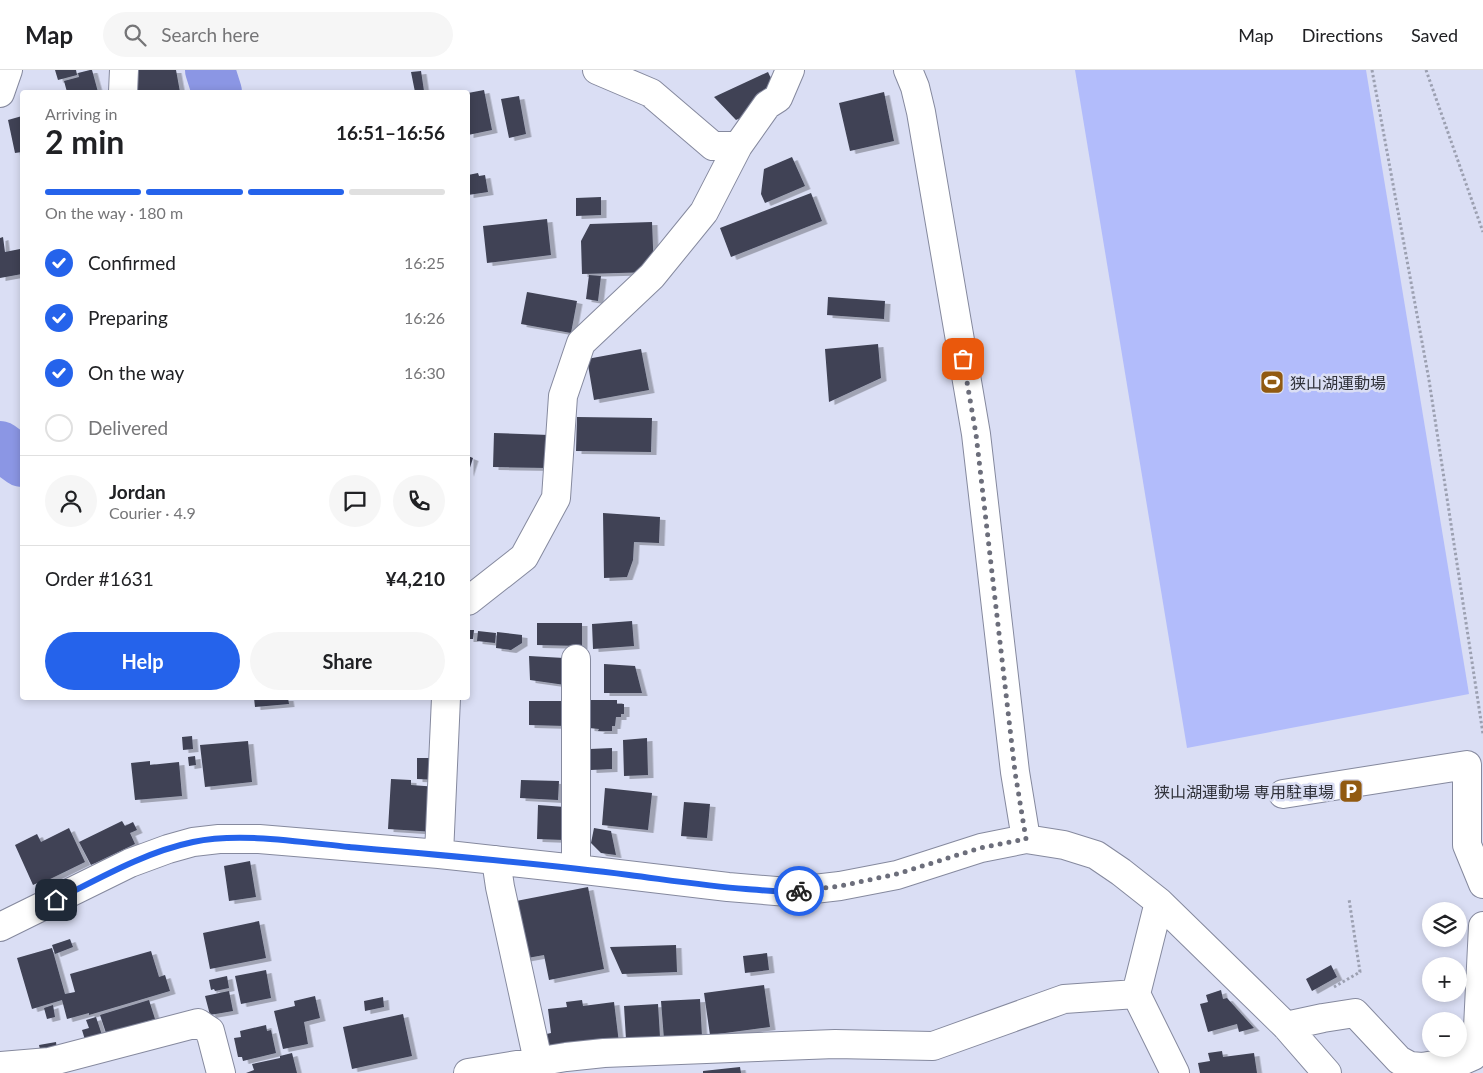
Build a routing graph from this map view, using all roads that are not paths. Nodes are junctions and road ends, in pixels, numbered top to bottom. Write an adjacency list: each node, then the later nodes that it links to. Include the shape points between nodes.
1 (8, 70): 7 (street)
2 (124, 70): 6 (street)
3 (596, 70): 8 (street, via 651,93 713,146)
4 (790, 70): 8 (street, via 778,98 767,105)
5 (908, 70): 13 (street, via 921,112 976,434 1015,772)
6 (123, 90)
7 (0, 93)
8 (738, 146): 9 (street, via 704,212 652,276 581,343 563,396 556,498 524,557)
9 (470, 599)
10 (576, 659): 16 (street)
11 (446, 700): 14 (street)
12 (1283, 794): 17 (street, via 1467,765 1467,845)
13 (1026, 839): 16 (street, via 980,848 897,874 840,886 788,892); 18 (street, via 1064,845 1096,855)
14 (439, 854): 15 (street); 20 (street, via 259,839 219,838 193,842 130,863)
15 (496, 860): 16 (street); 23 (street)
16 (576, 868)
17 (1483, 884)
18 (1159, 902): 21 (street); 22 (street)
19 (1483, 926): 22 (street, via 1473,1056 1422,1067 1410,1066 1400,1060 1355,1013)
20 (0, 927)
21 (1136, 994): 24 (street, via 1064,999 932,1046 835,1044 604,1053); 28 (street)
22 (1286, 1026): 29 (street)
23 (538, 1062): 24 (street); 27 (street)
24 (567, 1065)
25 (0, 1066): 26 (street, via 49,1062 198,1023 210,1031)
26 (221, 1073)
27 (468, 1073)
28 (1175, 1073)
29 (1327, 1073)

